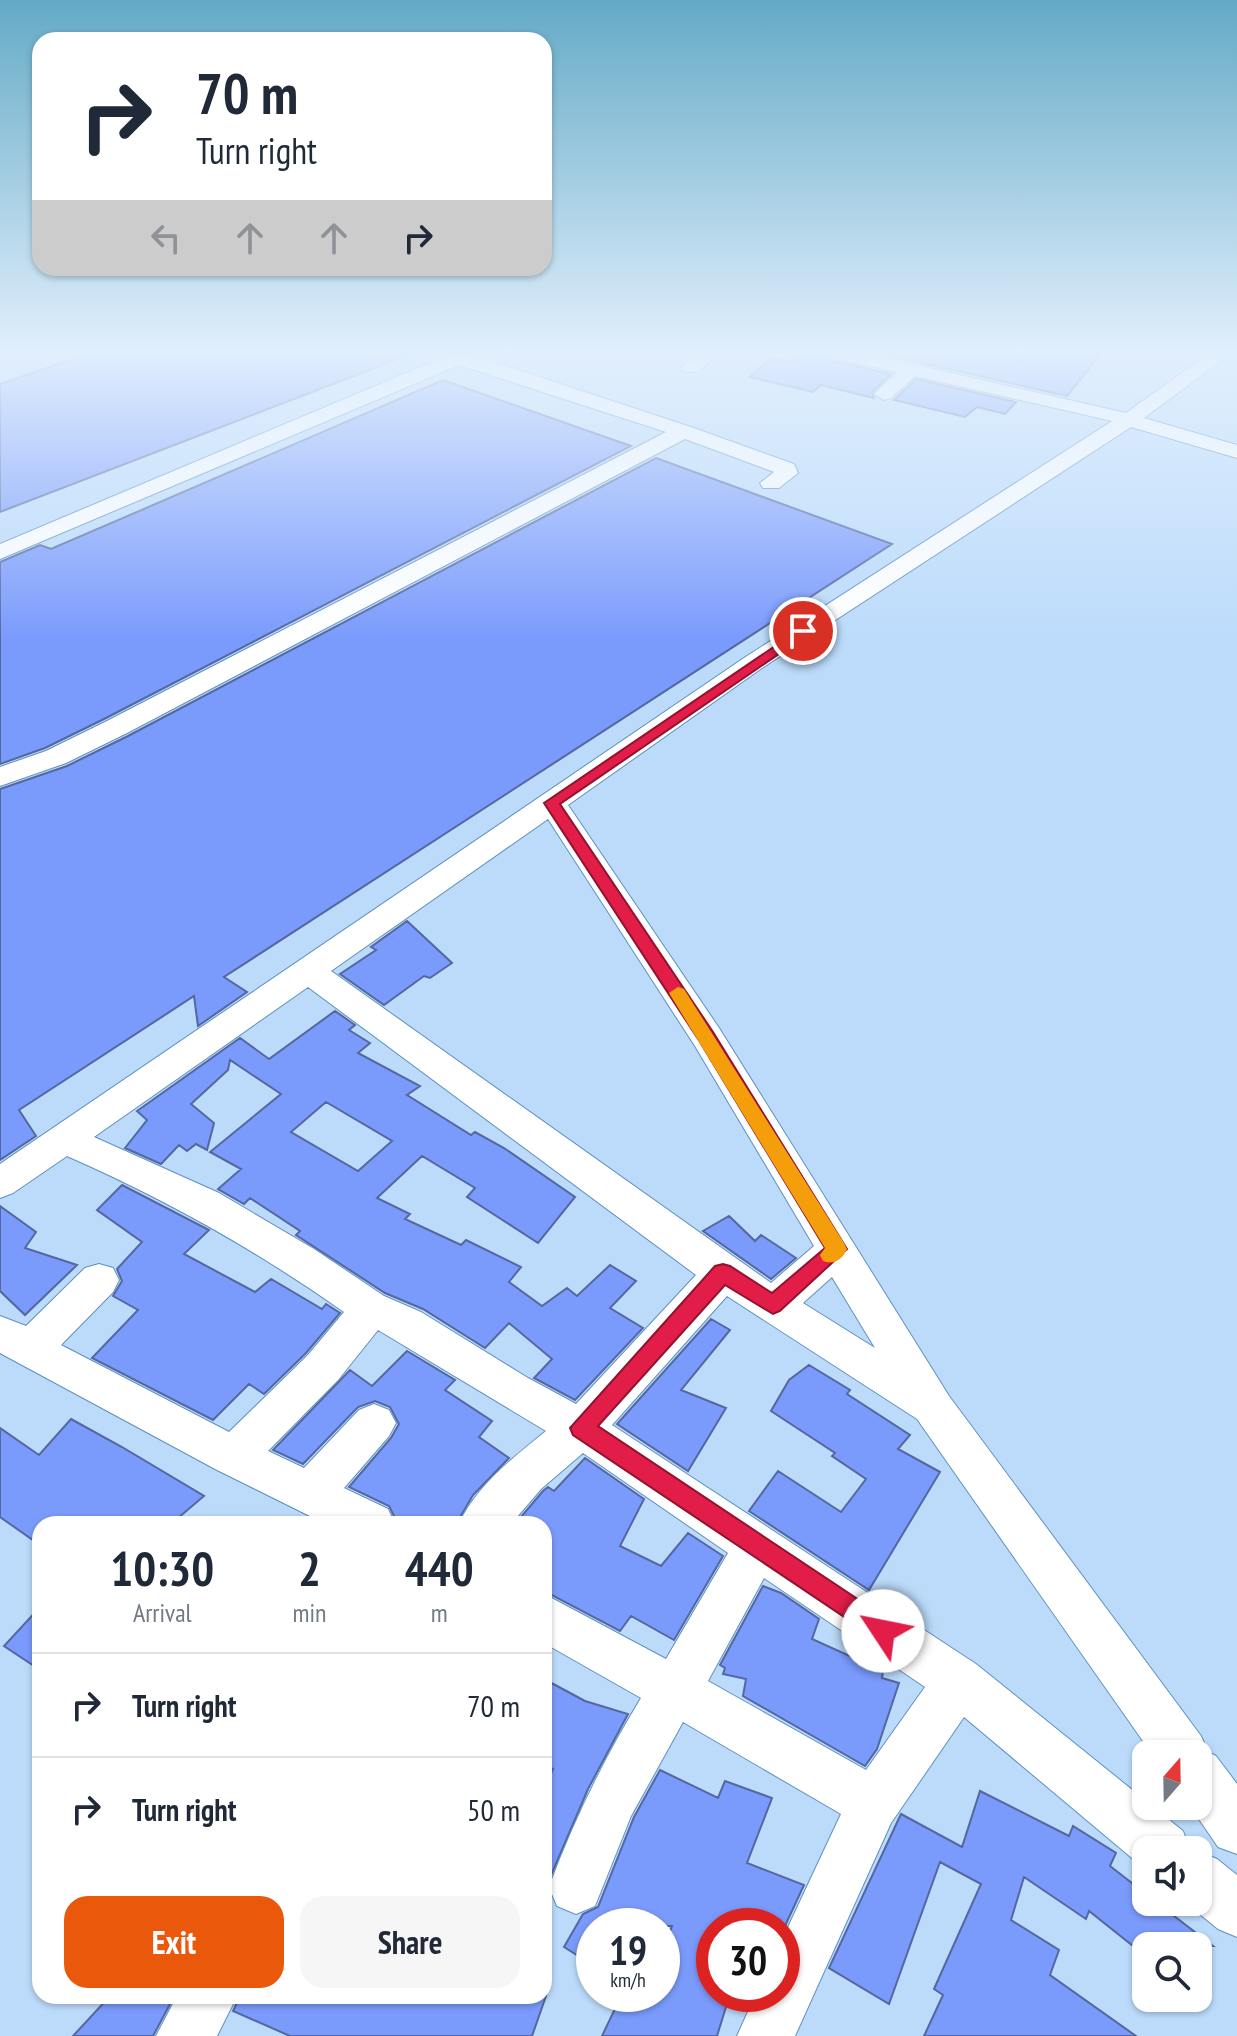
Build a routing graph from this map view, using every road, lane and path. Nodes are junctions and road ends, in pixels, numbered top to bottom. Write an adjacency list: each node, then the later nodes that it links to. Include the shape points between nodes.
1 (243, 449): 6 (street)
2 (649, 449): 7 (street, via 117,727)
3 (732, 449): 5 (street, via 786,469)
4 (1084, 449): 8 (street, via 753,663)
5 (771, 483)
6 (0, 552)
7 (0, 777)
8 (552, 803): 9 (street); 12 (street, via 707,1037)
9 (309, 971): 10 (street); 13 (street)
10 (62, 1138): 11 (street); 16 (street, via 205,1204)
11 (0, 1183)
12 (837, 1249): 15 (street); 18 (street)
13 (723, 1273): 15 (street); 20 (street)
14 (99, 1280): 17 (street)
15 (773, 1305): 18 (street)
16 (370, 1308): 20 (street, via 407,1324); 21 (street, via 288,1404)
17 (15, 1341): 21 (street)
18 (934, 1409): 29 (street)
19 (374, 1423): 22 (street)
20 (581, 1428): 24 (street, via 525,1475); 25 (street)
21 (233, 1456): 22 (street)
22 (311, 1492): 23 (street)
23 (357, 1516)
24 (489, 1516)
25 (756, 1546): 27 (street); 28 (street)
26 (552, 1621): 28 (street)
27 (959, 1681): 31 (street); 33 (street)
28 (677, 1690): 31 (street); 34 (street, via 606,1812)
29 (1173, 1740)
30 (1212, 1793): 32 (street)
31 (873, 1805): 39 (street)
32 (1237, 1828)
33 (1147, 1836)
34 (576, 1887)
35 (1212, 1889): 36 (street)
36 (1237, 1910)
37 (204, 2004): 38 (street)
38 (185, 2036)
39 (766, 2036)

